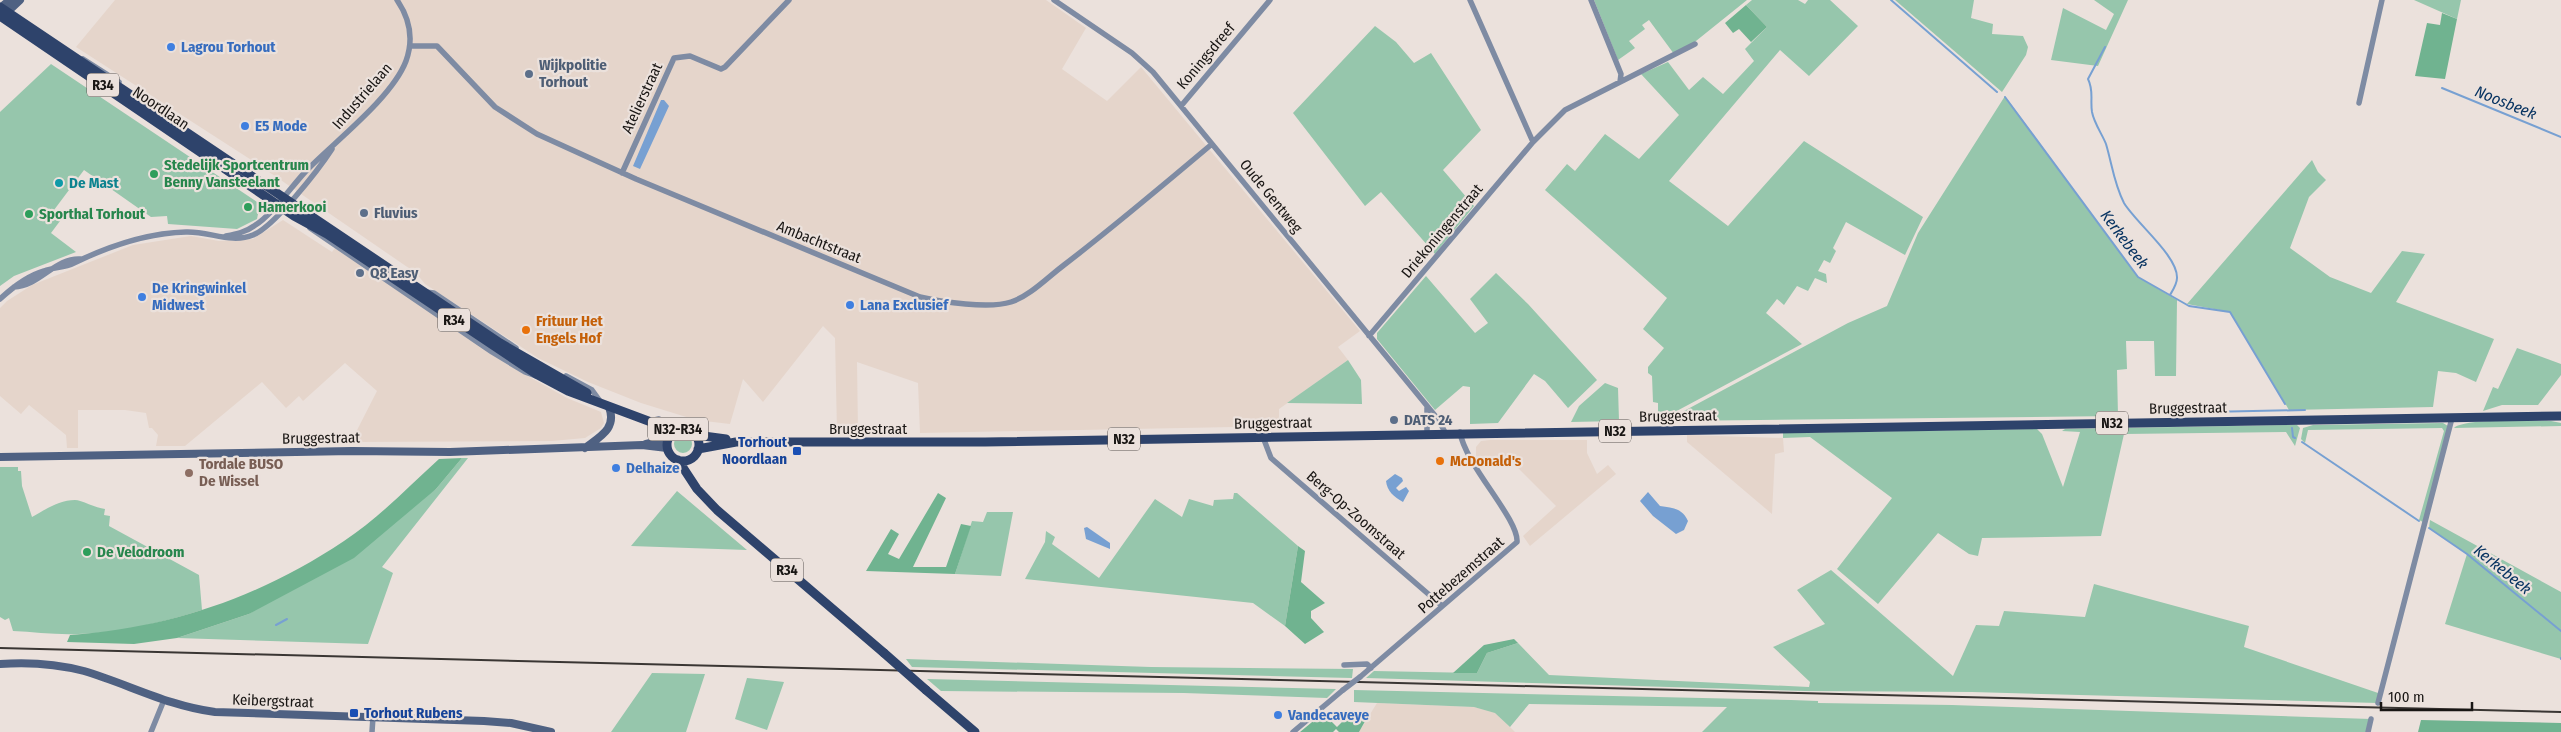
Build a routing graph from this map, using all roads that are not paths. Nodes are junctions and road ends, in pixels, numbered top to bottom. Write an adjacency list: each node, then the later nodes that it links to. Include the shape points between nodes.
1 (10, 0): 10 (street)
2 (20, 0): 10 (street)
3 (397, 0): 12 (street, Industrielaan, via 408,23)
4 (789, 0): 19 (street, Atelierstraat, via 725,67 690,56 674,58)
5 (1054, 0): 15 (street, Oude Gentweg, via 1143,62)
6 (1270, 0): 15 (street, Koningsdreef)
7 (1470, 0): 16 (street)
8 (1591, 0): 13 (street, via 1621,74)
9 (2382, 0): 14 (street)
10 (1, 12): 20 (main road, Noordlaan / R34); 20 (main road, Noordlaan / R34, via 266,185)
11 (1695, 44): 13 (street, Driekoningenstraat)
12 (410, 46): 18 (street, Industrielaan, via 398,75); 19 (street, Ambachtstraat, via 437,46 509,118)
13 (1620, 82): 16 (street, Driekoningenstraat, via 1565,110)
14 (2360, 102)
15 (1181, 106): 17 (street, Oude Gentweg)
16 (1533, 142): 22 (street, Driekoningenstraat)
17 (1212, 144): 19 (street, Ambachtstraat, via 1027,293 1000,304 954,303 920,297); 22 (street, Oude Gentweg)
18 (332, 149): 20 (street, Industrielaan, via 319,168); 20 (street, Industrielaan, via 316,160)
19 (622, 173)
20 (283, 202): 21 (street, Industrielaan, via 243,232 223,237 193,232 160,233 135,239 28,278); 23 (main road, Noordlaan / R34, via 517,354); 23 (main road, Noordlaan / R34, via 306,222 540,376 568,391)
21 (0, 299)
22 (1369, 336): 24 (street, Oude Gentweg)
23 (609, 406): 27 (main road, Noordlaan / R34); 36 (street, via 610,427)
24 (1427, 408): 29 (street, Oude Gentweg); 31 (street)
25 (2561, 416): 26 (main road, Bruggestraat / N32)
26 (2452, 418): 30 (main road, Bruggestraat / N32); 46 (street)
27 (651, 422): 28 (main road, Noordlaan / R34); 34 (main road, Noordlaan / R34)
28 (683, 428): 32 (main road, N32-R34); 34 (main road, N32-R34)
29 (1446, 432): 30 (main road, Bruggestraat / N32); 31 (main road, Bruggestraat / N32)
30 (1460, 432): 41 (street, Pottebezemstraat, via 1466,449 1511,523 1518,542)
31 (1427, 433): 33 (main road, Bruggestraat / N32)
32 (696, 435): 35 (main road, Bruggestraat / N32); 37 (main road, N32-R34)
33 (1263, 437): 35 (main road, Bruggestraat / N32); 41 (street, Berg-Op-Zoomstraat, via 1271,458)
34 (668, 440): 36 (street, Bruggestraat, via 642,446); 39 (main road, N32-R34, via 671,456)
35 (736, 442): 37 (main road, Bruggestraat / N32)
36 (586, 448): 38 (street, Bruggestraat)
37 (697, 452): 39 (main road, N32-R34, via 687,460); 40 (main road, via 691,466)
38 (0, 457)
39 (678, 460): 40 (main road, R34)
40 (694, 482): 52 (main road, R34, bridge, via 727,520)
41 (1441, 605): 44 (street, Pottebezemstraat, via 1440,610)
42 (0, 664): 45 (street, Keibergstraat, via 57,666 83,671)
43 (1344, 665): 44 (street, via 1367,664)
44 (1371, 668): 53 (street, Pottebezemstraat, bridge)
45 (164, 700): 47 (street, Keibergstraat, via 215,712); 49 (street)
46 (2378, 703)
47 (373, 718): 50 (street); 51 (street, Keibergstraat, via 511,723)
48 (2372, 719): 54 (street)
49 (151, 732)
50 (372, 732)
51 (551, 732)
52 (975, 732)
53 (1293, 732)
54 (2368, 732)

